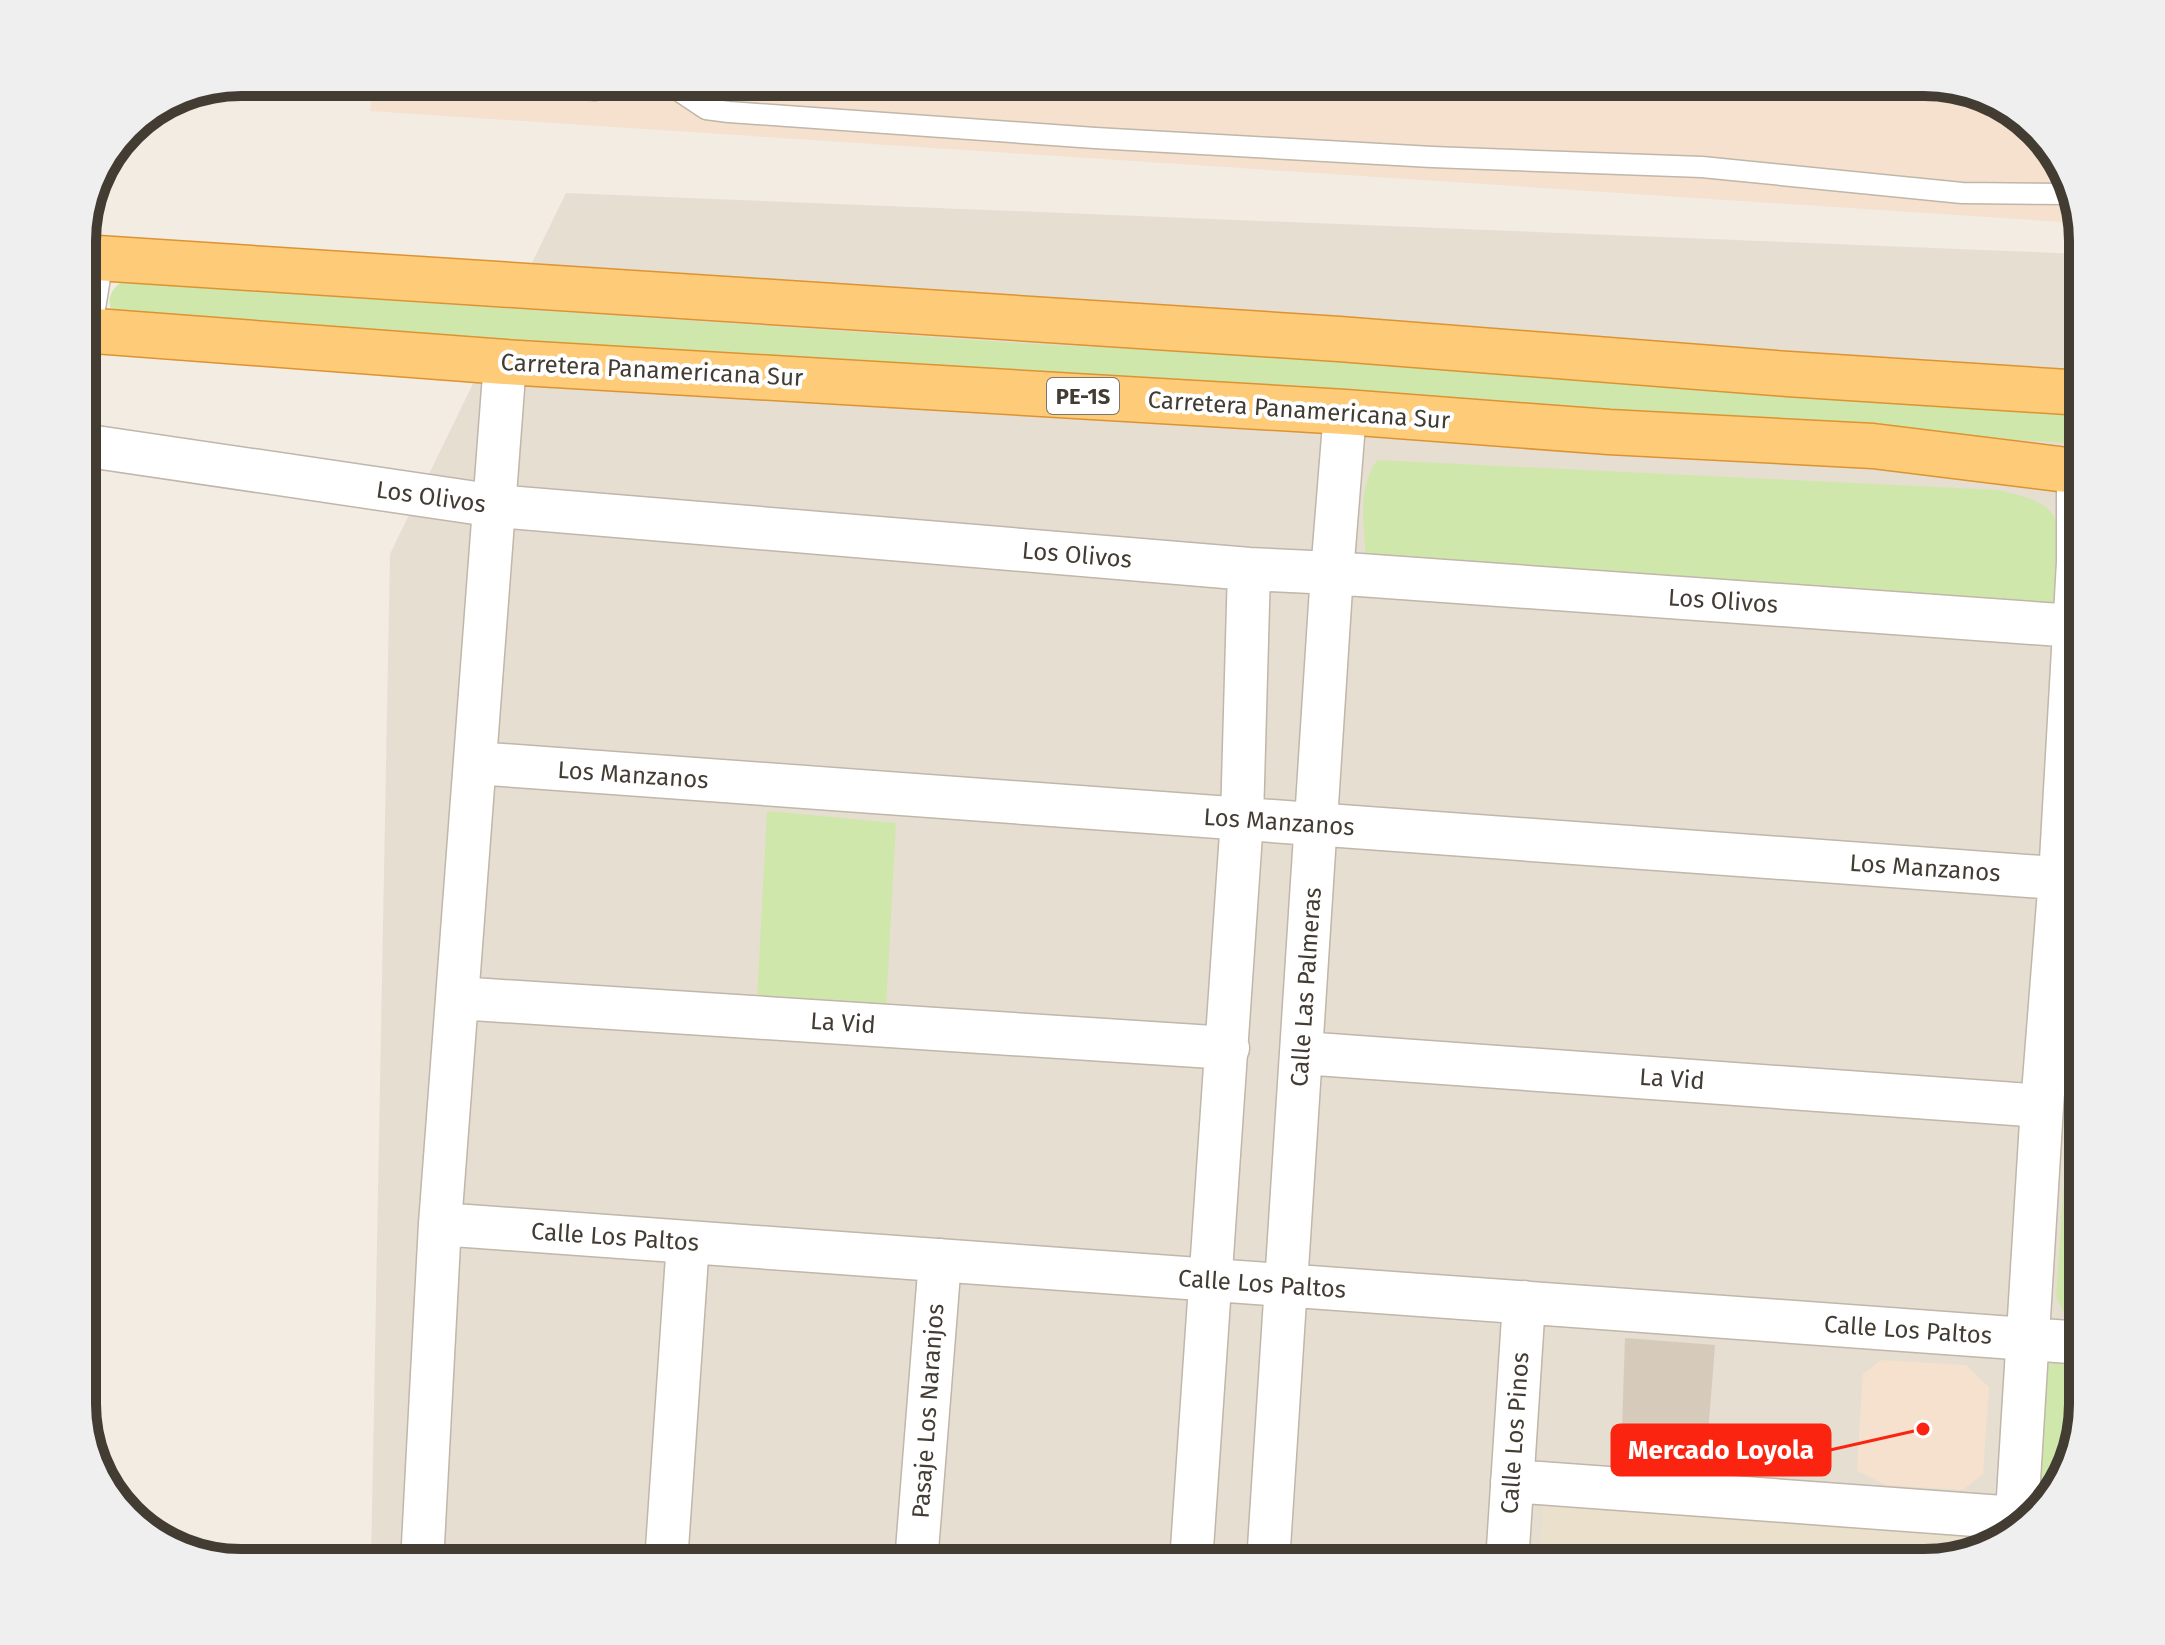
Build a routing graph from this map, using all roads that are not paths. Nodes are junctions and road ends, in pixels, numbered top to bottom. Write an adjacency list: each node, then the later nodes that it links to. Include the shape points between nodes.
1 (686, 96): 2 (lane, via 706,109 729,112 1079,137 1702,167 1962,193)
2 (2061, 194)
3 (96, 258): 6 (highway)
4 (96, 331): 5 (highway, Carretera Panamericana Sur / PE-1S)
5 (505, 362): 7 (highway, Carretera Panamericana Sur / PE-1S); 10 (street)
6 (2069, 392)
7 (1345, 412): 9 (highway, Carretera Panamericana Sur / PE-1S, via 1873,446); 12 (street, Calle Las Palmeras)
8 (96, 447): 10 (street, Los Olivos)
9 (2069, 470)
10 (496, 506): 11 (street, Los Olivos); 14 (street)
11 (1249, 569): 12 (street, Los Olivos); 15 (street)
12 (1332, 573): 13 (street, Los Olivos); 16 (street, Calle Las Palmeras)
13 (2069, 626)
14 (475, 763): 15 (street, Los Manzanos); 19 (street)
15 (1242, 819): 16 (street, Los Manzanos); 20 (street)
16 (1317, 824): 17 (street, Los Manzanos); 21 (street, Calle Las Palmeras)
17 (2069, 879)
18 (2069, 902): 22 (street)
19 (457, 998): 20 (street, La Vid); 23 (street)
20 (1228, 1048): 26 (street)
21 (1302, 1053): 22 (street, La Vid); 27 (street, Calle Las Palmeras)
22 (2042, 1106): 29 (street)
23 (440, 1224): 24 (street, Calle Los Paltos); 34 (street)
24 (688, 1242): 25 (street, Calle Los Paltos); 35 (street)
25 (940, 1260): 26 (street, Calle Los Paltos); 36 (street, Pasaje Los Naranjos)
26 (1209, 1280): 27 (street, Calle Los Paltos); 37 (street)
27 (1287, 1285): 28 (street, Calle Los Paltos); 38 (street, Calle Las Palmeras)
28 (1524, 1302): 29 (street, Calle Los Paltos); 31 (street, Calle Los Pinos)
29 (2028, 1339): 30 (street, Calle Los Paltos); 32 (street)
30 (2069, 1342)
31 (1512, 1481): 33 (street); 39 (street, Calle Los Pinos)
32 (2016, 1516)
33 (2008, 1522)
34 (423, 1549)
35 (667, 1549)
36 (917, 1549)
37 (1192, 1549)
38 (1269, 1549)
39 (1508, 1549)

